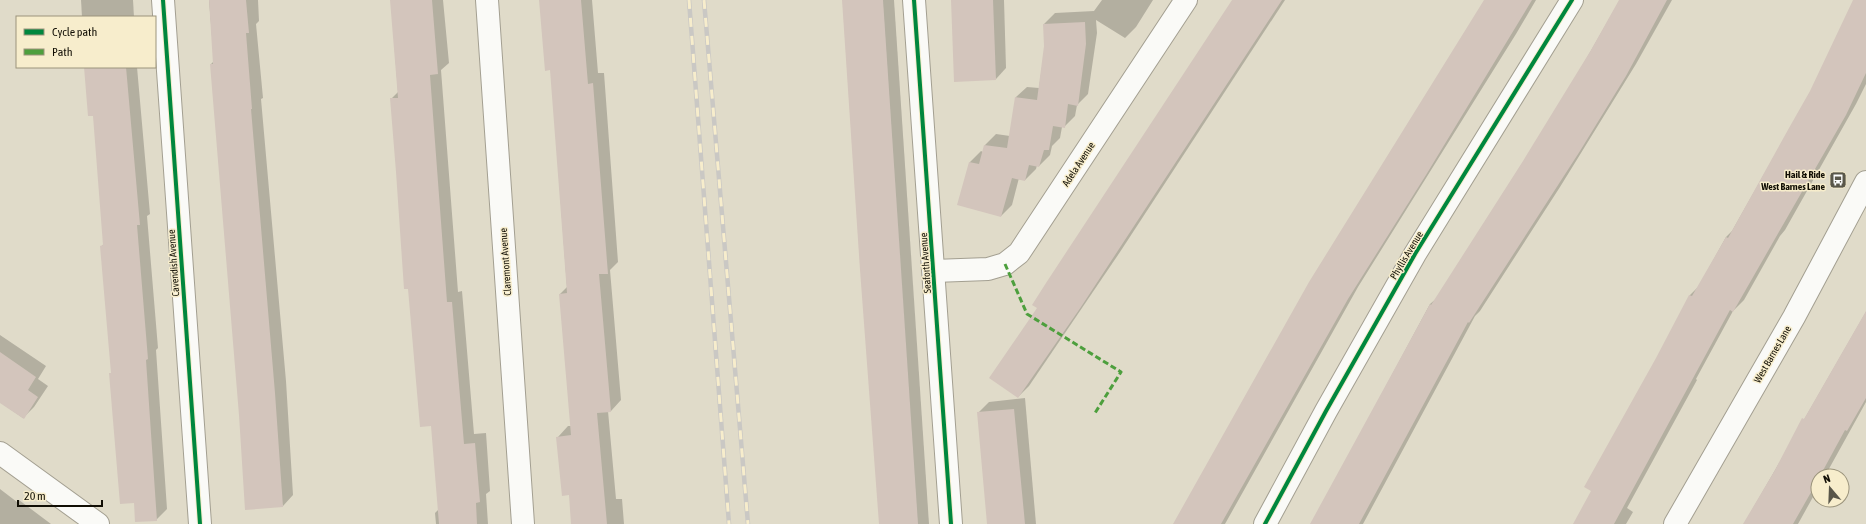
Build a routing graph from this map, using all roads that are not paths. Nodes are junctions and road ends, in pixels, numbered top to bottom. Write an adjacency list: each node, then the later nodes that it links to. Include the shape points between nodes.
1 (163, 0): 10 (street, Cavendish Avenue)
2 (487, 0): 11 (street, Claremont Avenue)
3 (914, 0): 7 (street, Seaforth Avenue)
4 (1186, 0): 7 (street, Adela Avenue, via 1019,253 1005,264 988,269)
5 (1572, 0): 13 (street, Phyllis Avenue, via 1415,254)
6 (1866, 182): 14 (street, West Barnes Lane, via 1794,316)
7 (934, 271): 12 (street, Seaforth Avenue)
8 (0, 453): 9 (street)
9 (98, 524)
10 (200, 524)
11 (523, 524)
12 (951, 524)
13 (1265, 524)
14 (1675, 524)

